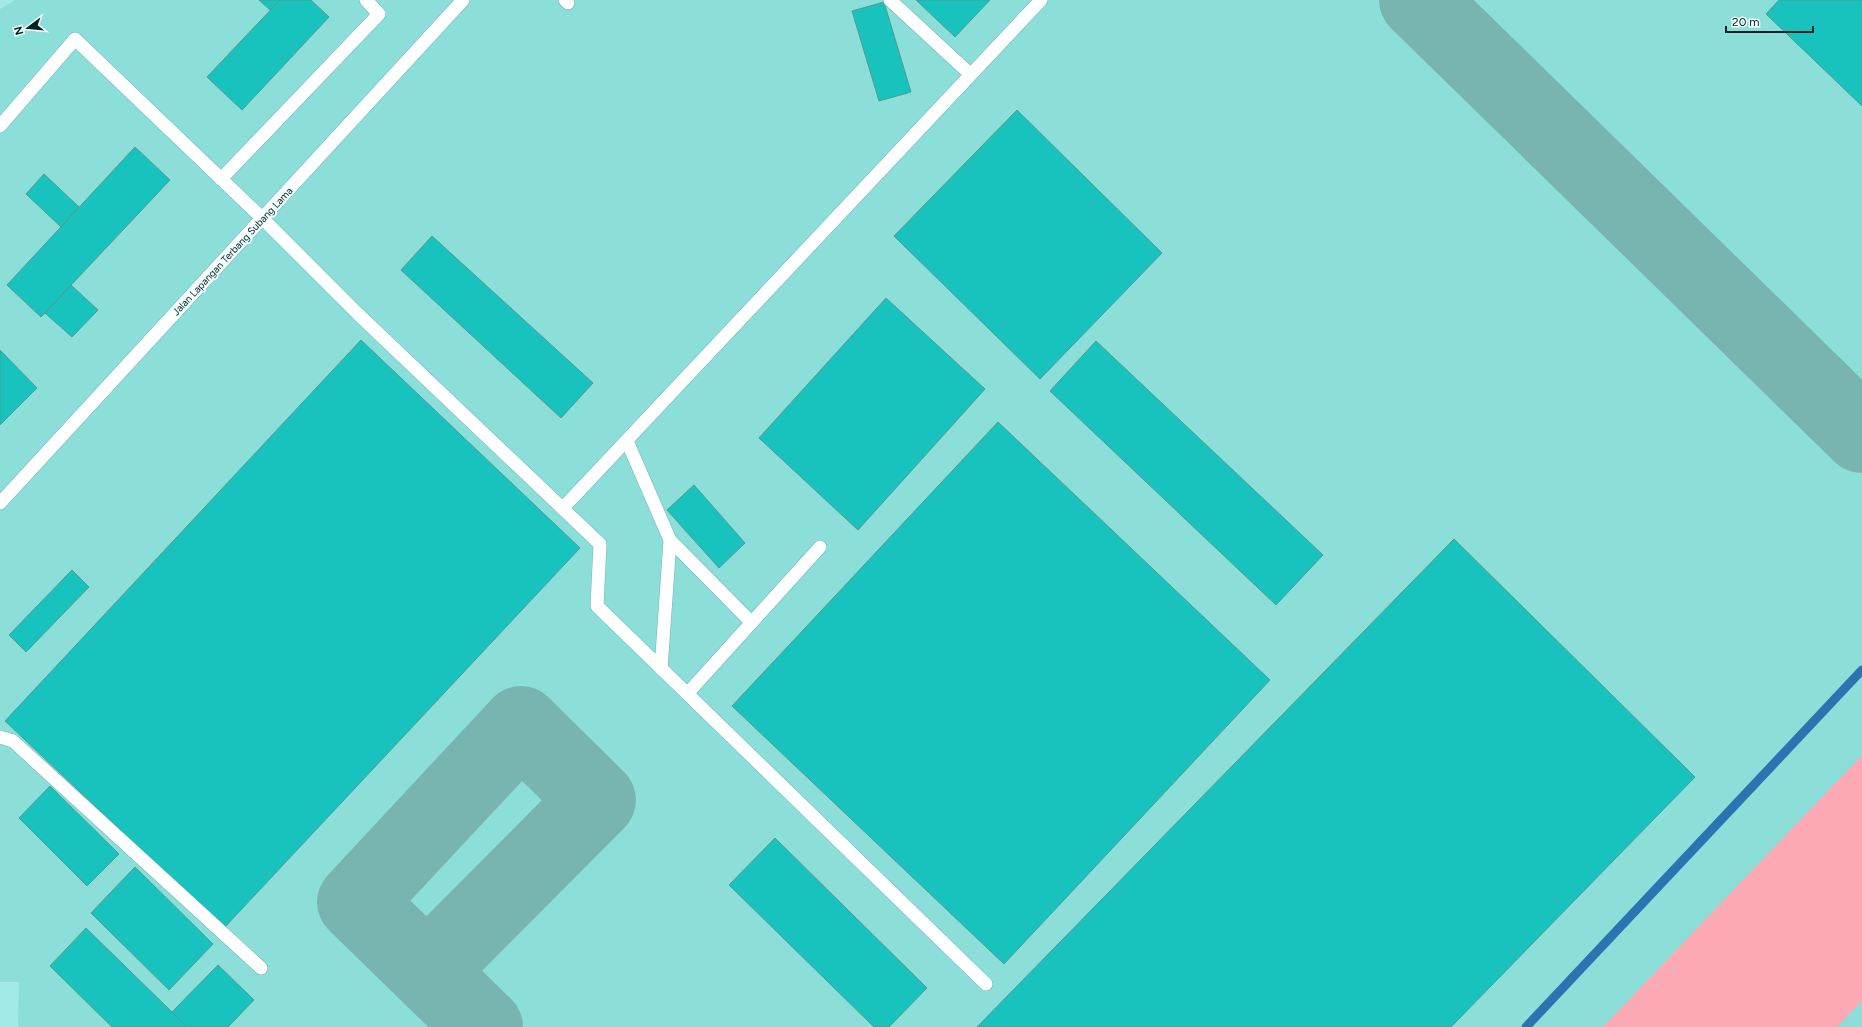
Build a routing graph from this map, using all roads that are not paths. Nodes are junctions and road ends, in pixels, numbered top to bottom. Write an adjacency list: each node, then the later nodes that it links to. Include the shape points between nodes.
1 (366, 0): 7 (lane, via 379,14)
2 (464, 0): 8 (lane, Jalan Lapangan Terbang Subang Lama)
3 (890, 0): 5 (lane)
4 (1041, 0): 5 (lane)
5 (970, 74): 9 (lane)
6 (0, 126): 7 (lane, via 76,39)
7 (221, 179): 8 (lane)
8 (262, 218): 10 (lane, Jalan Lapangan Terbang Subang Lama); 11 (lane, via 358,314)
9 (626, 441): 11 (lane); 12 (lane)
10 (0, 503)
11 (564, 508): 15 (lane, via 600,544 597,606)
12 (670, 540): 14 (lane); 15 (lane)
13 (820, 547): 14 (lane)
14 (752, 622): 16 (lane)
15 (661, 669): 16 (lane)
16 (687, 694): 19 (lane)
17 (0, 737): 18 (lane, via 13,741)
18 (261, 968)
19 (986, 984)

